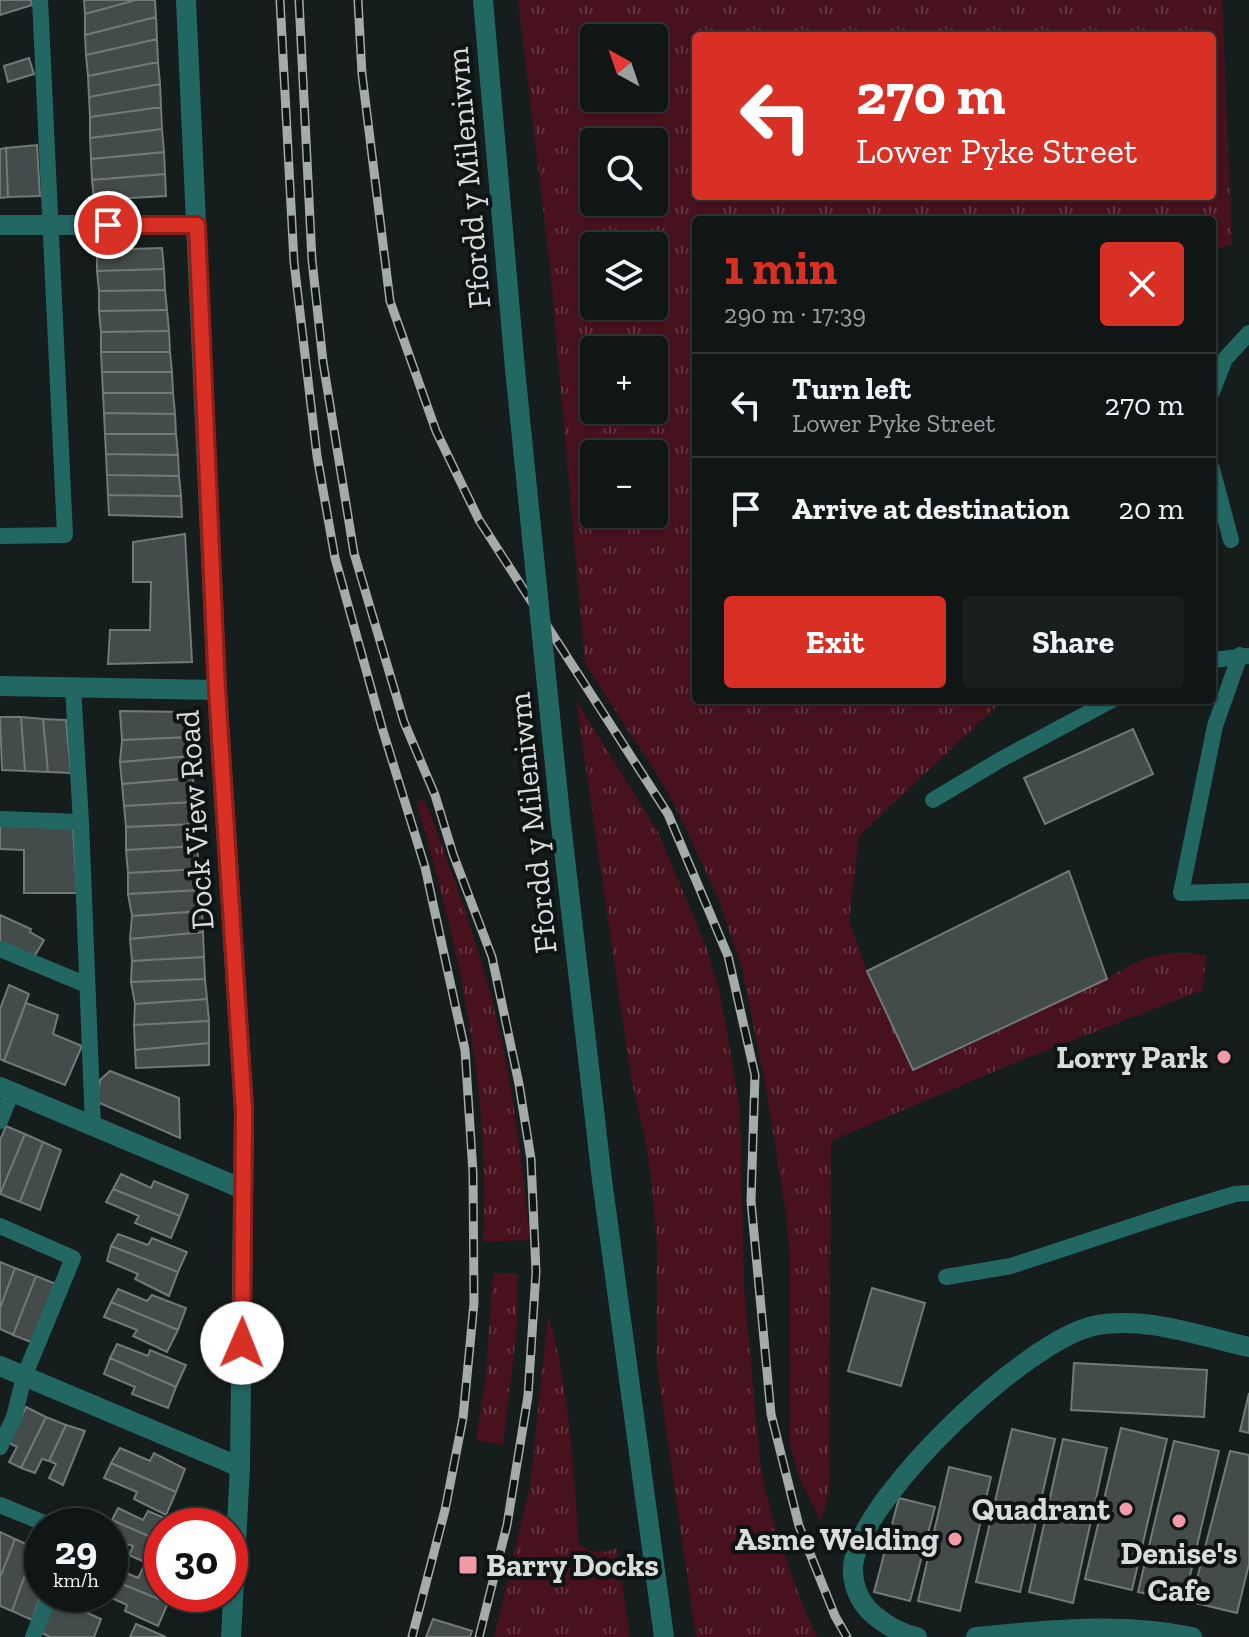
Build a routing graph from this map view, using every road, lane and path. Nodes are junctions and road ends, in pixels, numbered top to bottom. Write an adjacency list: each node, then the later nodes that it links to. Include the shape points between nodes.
1 (40, 0): 5 (lane)
2 (186, 0): 6 (street, Dock View Road)
3 (483, 0): 41 (street, Ffordd y Mileniwm, bridge, via 560,815 602,1180)
4 (0, 225): 5 (street)
5 (49, 225): 6 (street); 10 (lane, via 65,535)
6 (197, 225): 16 (street, Dock View Road)
7 (1249, 333): 8 (lane, via 1225,359)
8 (1216, 382)
9 (1216, 484): 11 (lane)
10 (0, 536)
11 (1231, 540)
12 (1245, 656): 13 (lane); 21 (lane, via 1215,726 1181,893)
13 (1216, 660)
14 (0, 686): 15 (street)
15 (73, 687): 16 (street); 20 (lane)
16 (217, 690): 27 (street, Dock View Road, via 244,1111)
17 (1105, 704): 18 (lane)
18 (933, 800)
19 (0, 819): 20 (lane)
20 (81, 822): 23 (lane)
21 (1249, 891)
22 (0, 949): 23 (lane)
23 (87, 985): 26 (lane)
24 (6, 1090): 25 (lane); 26 (street)
25 (0, 1121)
26 (93, 1126): 27 (street)
27 (243, 1189): 35 (street, Dock View Road)
28 (1249, 1193): 30 (lane, via 1011,1266)
29 (0, 1226): 33 (lane, via 73,1258)
30 (946, 1277)
31 (1249, 1347): 42 (street, via 1154,1325 1092,1326 1041,1352 949,1427 891,1489 855,1558 855,1586 869,1611)
32 (0, 1366): 33 (street)
33 (24, 1377): 34 (lane); 35 (street)
34 (0, 1447)
35 (240, 1467): 40 (street, Dock View Road)
36 (0, 1505): 37 (lane)
37 (24, 1515)
38 (43, 1612): 39 (lane)
39 (33, 1637)
40 (231, 1637)
41 (664, 1637)
42 (917, 1637)
43 (976, 1637): 44 (street, via 1090,1630)
44 (1192, 1637)

